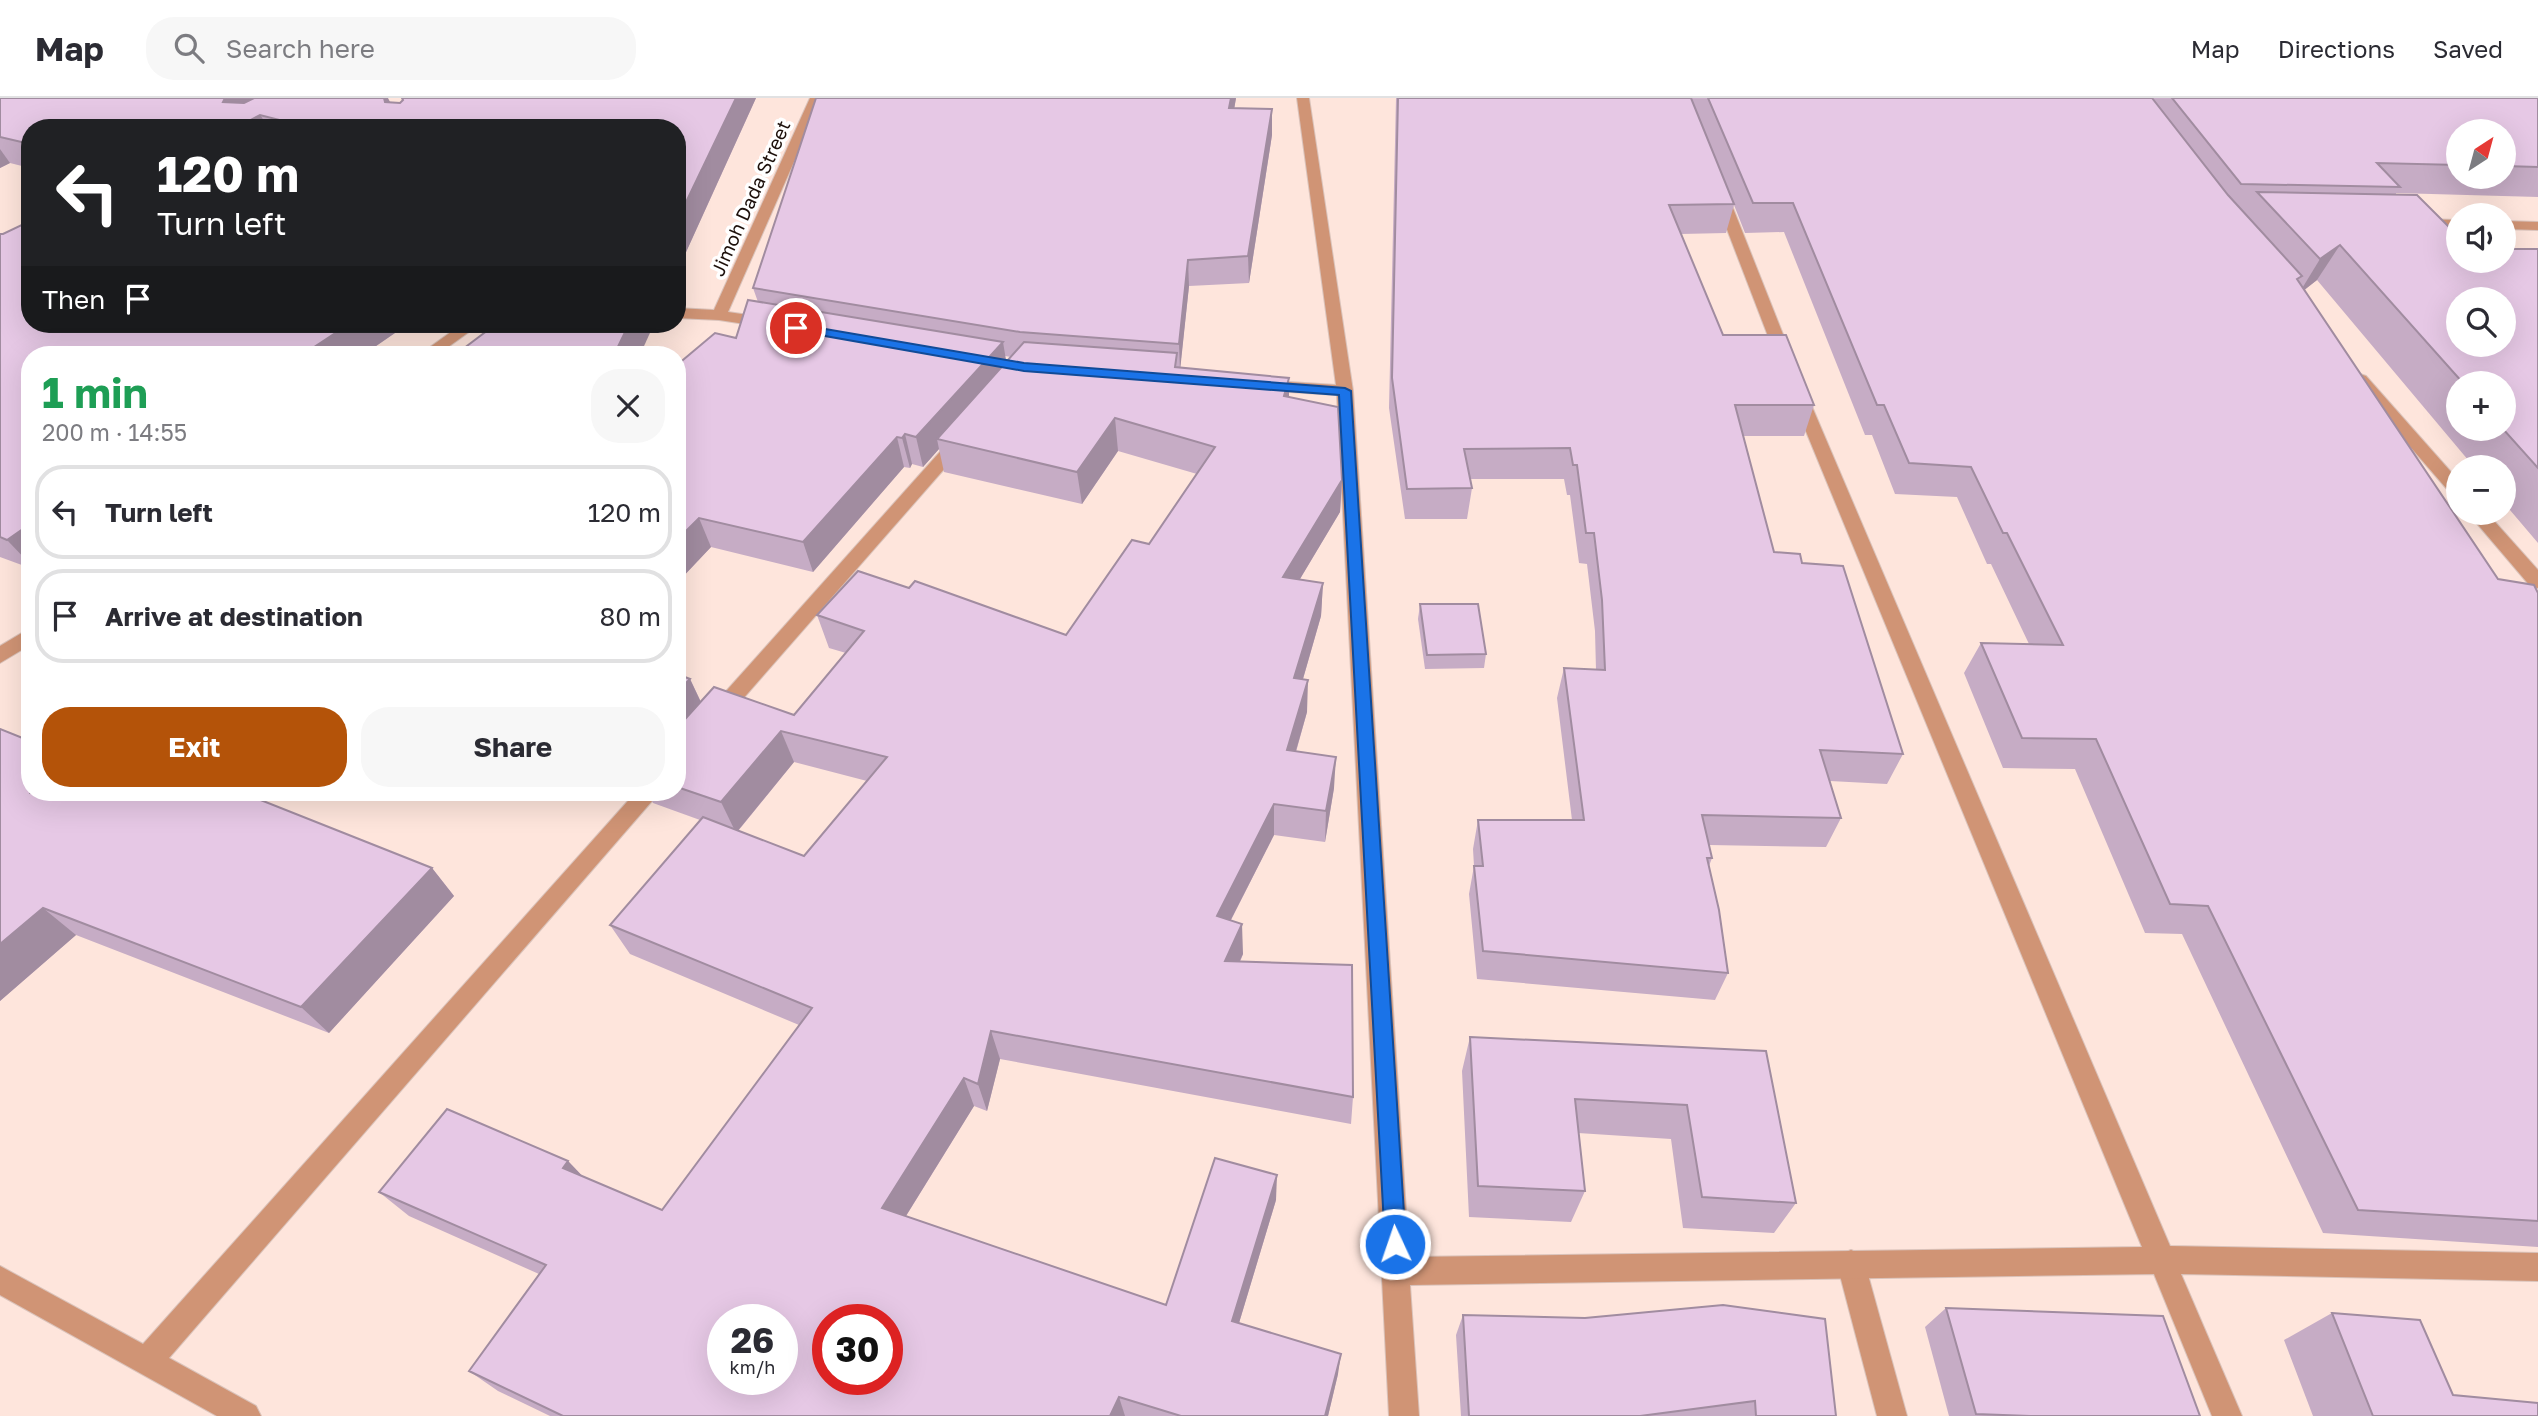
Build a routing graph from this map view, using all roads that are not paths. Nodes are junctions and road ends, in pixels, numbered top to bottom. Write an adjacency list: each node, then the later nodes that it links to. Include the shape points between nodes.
1 (816, 98): 9 (street, Jimoh Dada Street)
2 (1303, 98): 15 (street)
3 (1715, 179): 25 (street, via 1810,425)
4 (2405, 223): 5 (street)
5 (2446, 224)
6 (2516, 225): 7 (street)
7 (2538, 226)
8 (686, 313): 9 (street)
9 (719, 315): 10 (street)
10 (786, 326)
11 (459, 333): 12 (street)
12 (440, 346)
13 (2348, 366): 17 (street)
14 (1238, 383): 15 (street)
15 (1345, 391): 28 (street)
16 (969, 429): 23 (street)
17 (2446, 477)
18 (2489, 525): 19 (street)
19 (2532, 567): 20 (street)
20 (2538, 582)
21 (21, 641): 22 (street)
22 (0, 656)
23 (686, 750)
24 (641, 801): 30 (street)
25 (2163, 1260): 26 (street); 27 (street); 34 (street)
26 (1851, 1264): 28 (street); 33 (street)
27 (2538, 1267)
28 (1397, 1271): 32 (street)
29 (0, 1280): 30 (street)
30 (147, 1361): 31 (street)
31 (246, 1416)
32 (1404, 1416)
33 (1892, 1416)
34 (2227, 1416)

